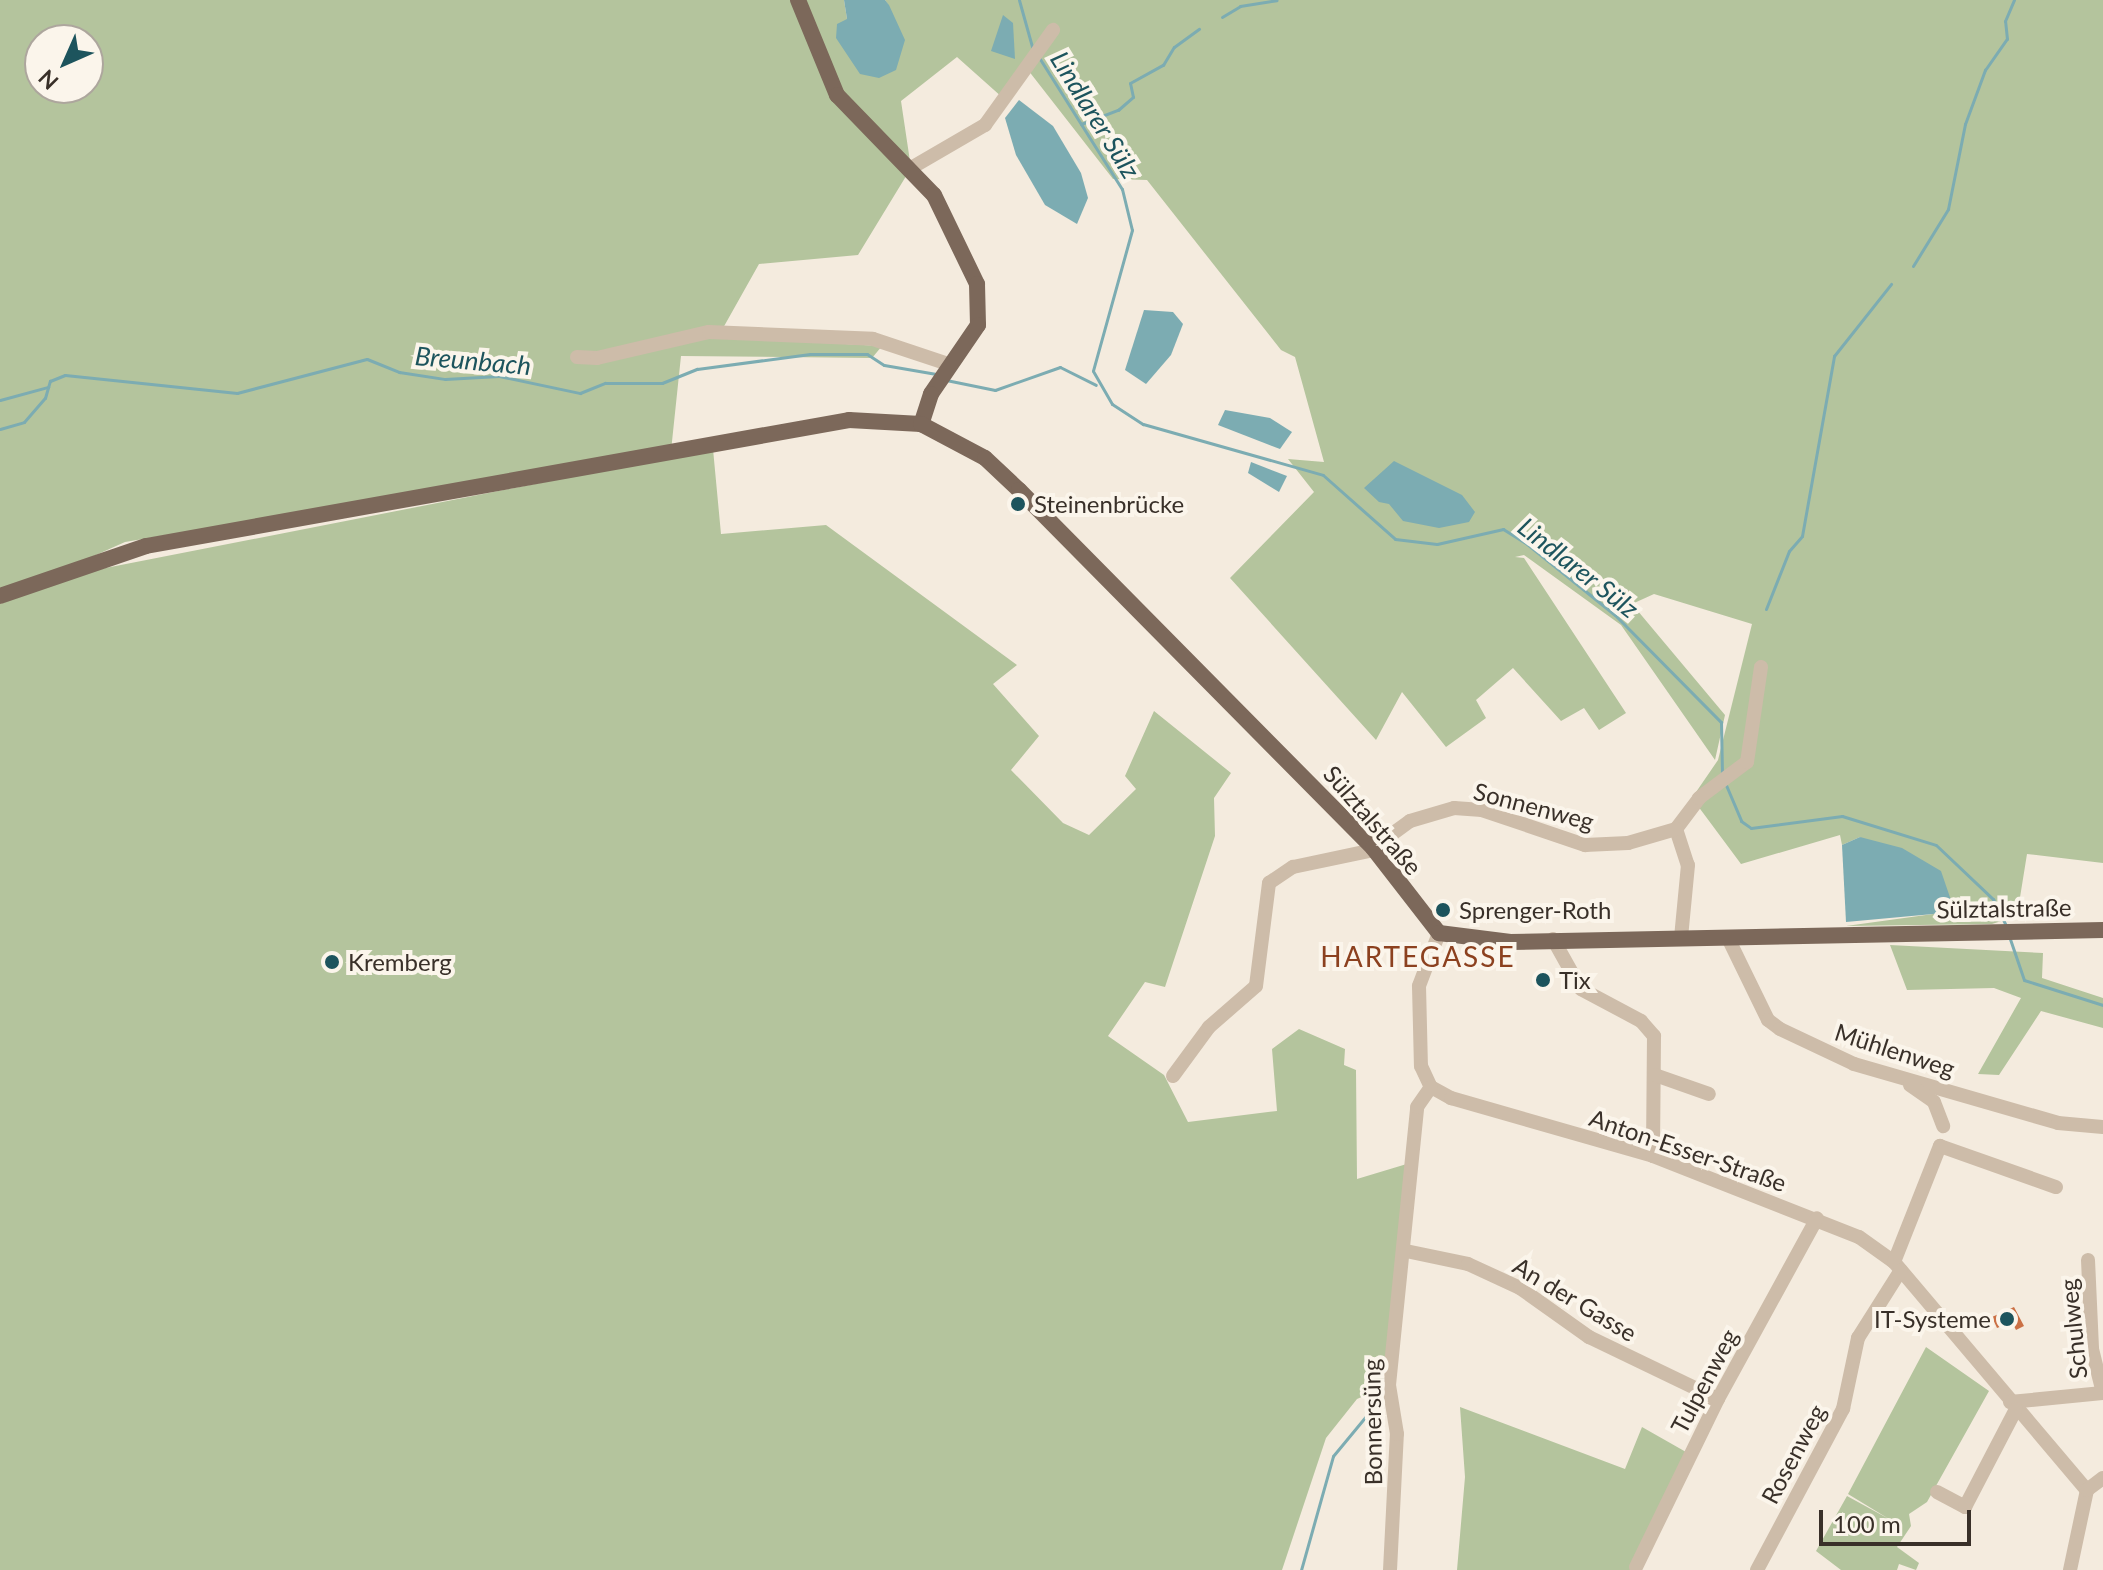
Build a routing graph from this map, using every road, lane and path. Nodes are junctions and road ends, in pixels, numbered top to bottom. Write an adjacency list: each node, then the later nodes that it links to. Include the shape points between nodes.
1 (798, 0): 3 (main road, via 837,95)
2 (1053, 30): 3 (street, via 985,125)
3 (911, 168): 5 (main road, via 952,225 977,284 978,325)
4 (577, 357): 5 (street, via 597,358 709,332 873,339)
5 (945, 374): 6 (main road)
6 (921, 424): 7 (main road, via 849,420 146,546); 10 (main road, Sülztalstraße, via 955,439 1008,479)
7 (0, 596)
8 (1761, 667): 9 (street, via 1747,762 1712,787)
9 (1676, 829): 10 (street, Sonnenweg, via 1628,843 1585,845 1482,810 1454,808 1410,821); 13 (street, via 1688,865)
10 (1374, 849): 12 (main road, Sülztalstraße); 17 (street, via 1293,867 1269,883 1256,986 1209,1027)
11 (2103, 930): 14 (main road, Sülztalstraße)
12 (1439, 933): 15 (main road, Sülztalstraße, via 1464,941); 19 (street, via 1419,986 1421,1066)
13 (1681, 938): 14 (main road, Sülztalstraße); 15 (main road, Sülztalstraße)
14 (1728, 938): 18 (street, Mühlenweg, via 1754,980 1768,1020 1854,1064)
15 (1553, 939): 16 (street, via 1581,989 1641,1021 1654,1036)
16 (1655, 1075): 20 (street); 23 (street)
17 (1173, 1076)
18 (1902, 1078): 21 (street, via 1934,1102); 22 (street, Mühlenweg, via 2058,1123)
19 (1431, 1087): 23 (street, Anton-Esser-Straße, via 1451,1098); 26 (street, Bonnersüng, via 1417,1107)
20 (1709, 1094)
21 (1943, 1126)
22 (2103, 1127)
23 (1653, 1156): 25 (street, Anton-Esser-Straße)
24 (2056, 1187): 28 (street, Rosenweg, via 1940,1146)
25 (1817, 1218): 28 (street, Anton-Esser-Straße); 30 (street, Tulpenweg)
26 (1406, 1251): 30 (street, An der Gasse, via 1481,1270 1589,1337); 36 (street, Bonnersüng, via 1389,1385 1397,1434)
27 (2088, 1260): 29 (street, Schulweg, via 2092,1349)
28 (1898, 1266): 31 (street, Anton-Esser-Straße); 37 (street, Rosenweg, via 1858,1338 1843,1409)
29 (2103, 1393): 31 (street, Schulweg)
30 (1718, 1399): 35 (street, Tulpenweg)
31 (2013, 1406): 33 (street, Anton-Esser-Straße); 34 (street, via 1965,1507)
32 (2103, 1478): 33 (street)
33 (2087, 1490): 38 (street)
34 (1937, 1492)
35 (1636, 1567)
36 (1390, 1570)
37 (1757, 1570)
38 (2070, 1570)

